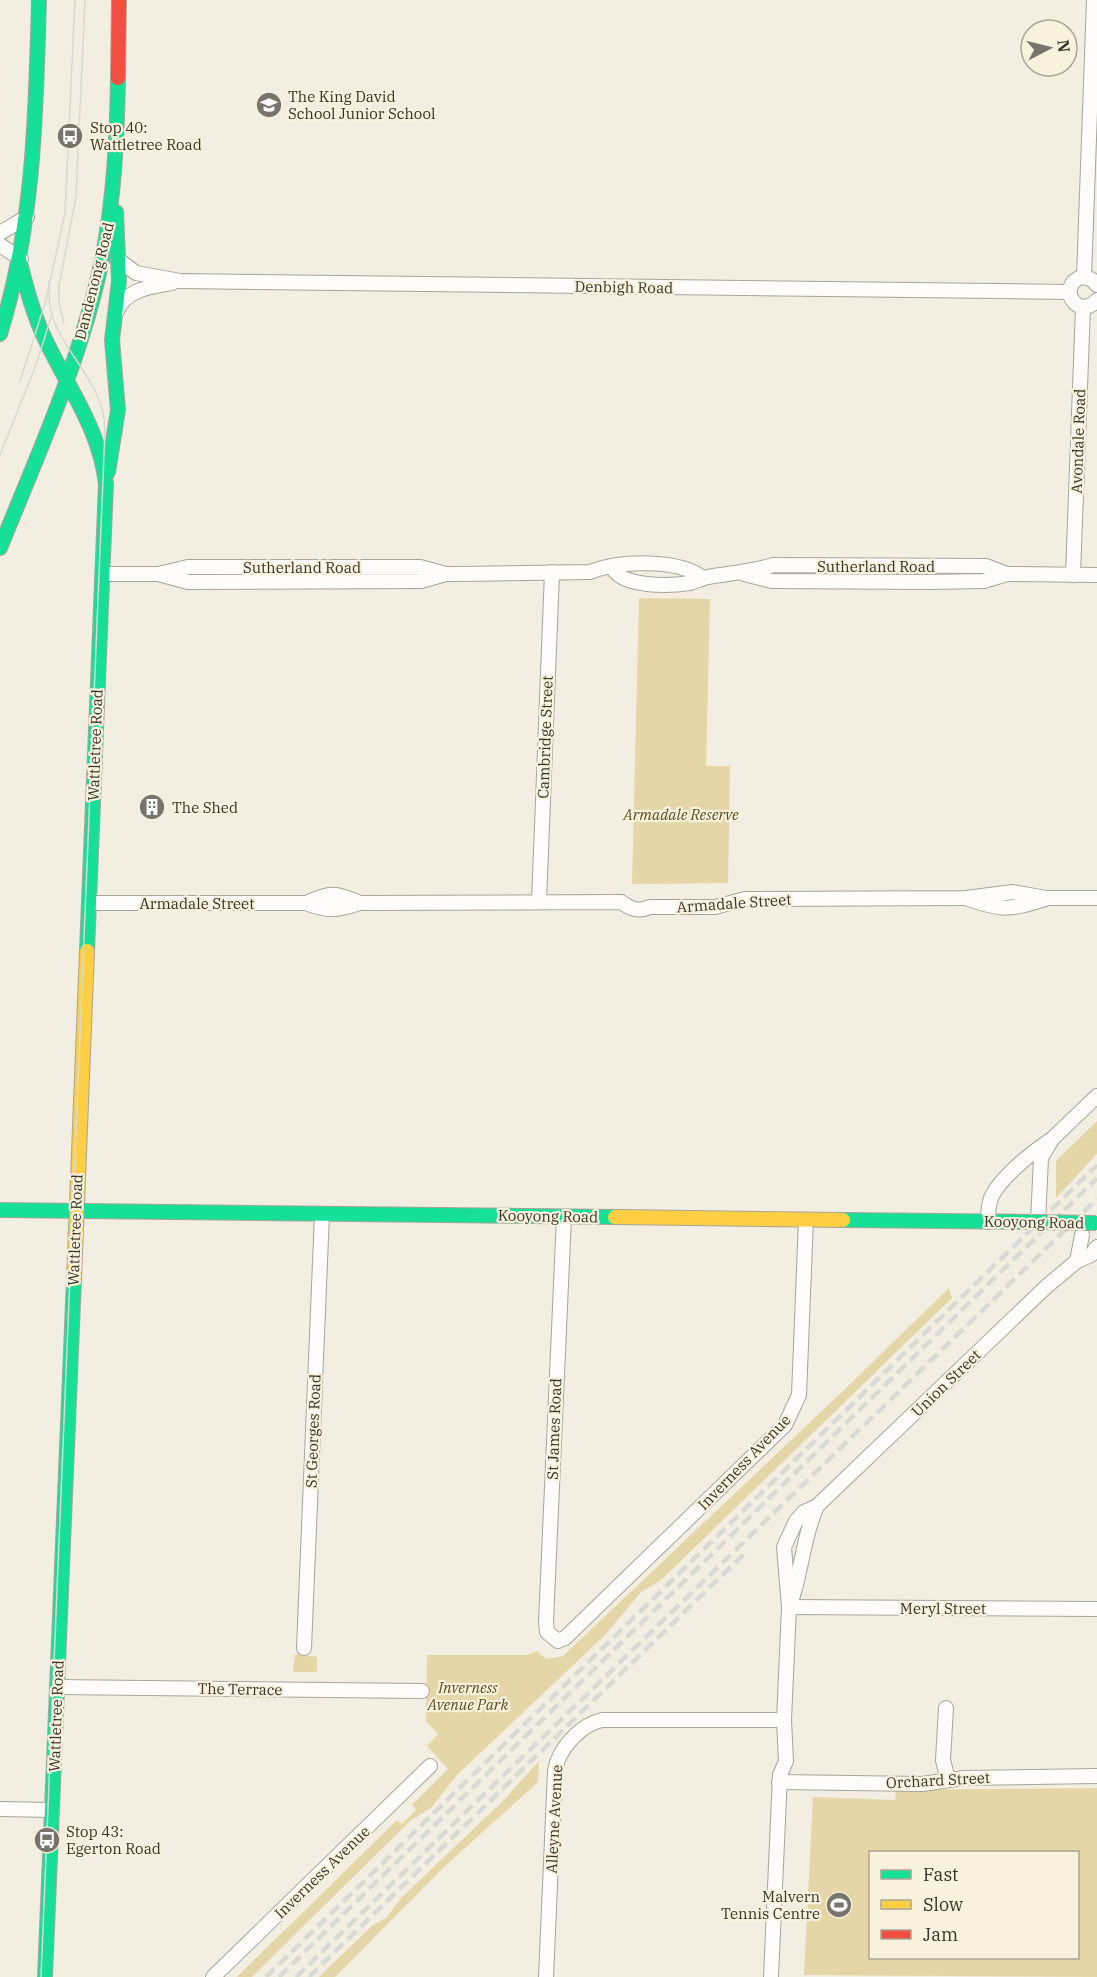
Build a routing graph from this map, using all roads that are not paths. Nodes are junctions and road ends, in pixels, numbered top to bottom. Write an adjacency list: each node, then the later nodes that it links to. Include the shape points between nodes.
1 (39, 0): 6 (main road)
2 (119, 0): 5 (main road, Dandenong Road)
3 (1094, 0): 4 (street)
4 (1094, 45): 11 (street)
5 (113, 172): 10 (main road, Wattletree Road); 19 (main road, Dandenong Road, via 109,219 95,287)
6 (28, 216): 7 (street); 9 (main road)
7 (0, 233)
8 (0, 245): 9 (street)
9 (20, 261): 18 (main road); 19 (main road, Wattletree Road, via 39,325)
10 (120, 261): 12 (street, Denbigh Road, via 136,273); 17 (main road, Wattletree Road)
11 (1084, 277): 13 (street); 14 (street, via 1074,282)
12 (180, 281): 14 (street, Denbigh Road); 17 (street, Denbigh Road, via 128,296 119,306)
13 (1097, 285)
14 (1069, 292): 16 (street, via 1072,301)
15 (1097, 300): 16 (street)
16 (1083, 307): 24 (street, Avondale Road)
17 (114, 322): 20 (main road, Wattletree Road, via 118,416)
18 (0, 334)
19 (66, 378): 20 (main road, Wattletree Road, via 89,422 102,458); 21 (main road, Dandenong Road)
20 (106, 484): 23 (main road, Wattletree Road)
21 (0, 548)
22 (552, 572): 23 (street, Sutherland Road, via 446,574 420,567 188,567 158,574); 24 (street, Sutherland Road, via 590,573 612,567 618,576 635,583 687,583 744,574 772,581 927,582 984,581 1007,574); 27 (street, Cambridge Street)
23 (103, 574): 28 (main road, Wattletree Road)
24 (1073, 575): 25 (street, Sutherland Road)
25 (1097, 575)
26 (1097, 898): 27 (street, Armadale Street, via 1046,898 1012,909 998,909 966,898 746,899 715,907 644,909 632,909 621,902)
27 (539, 902): 28 (street, Armadale Street, via 360,903 338,911 306,903)
28 (89, 903): 32 (main road, Wattletree Road)
29 (1097, 1096): 30 (street)
30 (1053, 1138): 36 (street, via 1039,1164); 37 (street, via 995,1190)
31 (0, 1210): 32 (main road, Kooyong Road)
32 (76, 1210): 33 (main road, Kooyong Road); 47 (main road, Wattletree Road)
33 (322, 1214): 34 (main road, Kooyong Road); 46 (street, St Georges Road)
34 (564, 1217): 35 (main road, Kooyong Road); 45 (street, St James Road, via 546,1622)
35 (806, 1220): 37 (main road, Kooyong Road); 45 (street, Inverness Avenue, via 799,1395 792,1414 565,1638)
36 (1036, 1220): 37 (main road, Kooyong Road); 38 (main road, Kooyong Road, bridge)
37 (988, 1222)
38 (1096, 1223)
39 (1082, 1235): 41 (street)
40 (1097, 1246): 41 (street, Union Street, via 1091,1255)
41 (1077, 1261): 42 (street, Union Street)
42 (817, 1506): 43 (street, Union Street, via 809,1523 801,1573); 43 (street, Union Street, via 796,1521 786,1541)
43 (789, 1607): 44 (street, Meryl Street); 50 (street, Union Street)
44 (1097, 1609)
45 (554, 1639)
46 (304, 1648)
47 (57, 1687): 48 (street, The Terrace); 56 (main road, Wattletree Road)
48 (422, 1690)
49 (946, 1708): 54 (street, via 943,1760)
50 (784, 1725): 53 (street, Union Street, via 778,1749); 59 (street, Alleyne Avenue, via 602,1720 590,1724 561,1751 555,1771)
51 (430, 1766): 58 (street, Inverness Avenue)
52 (1097, 1776): 54 (street, Orchard Street)
53 (779, 1778): 54 (street, Orchard Street, via 922,1784); 60 (street, Union Street)
54 (948, 1780)
55 (0, 1809): 56 (street)
56 (52, 1810): 57 (main road, Wattletree Road)
57 (45, 1977)
58 (213, 1977)
59 (546, 1977)
60 (771, 1977)

